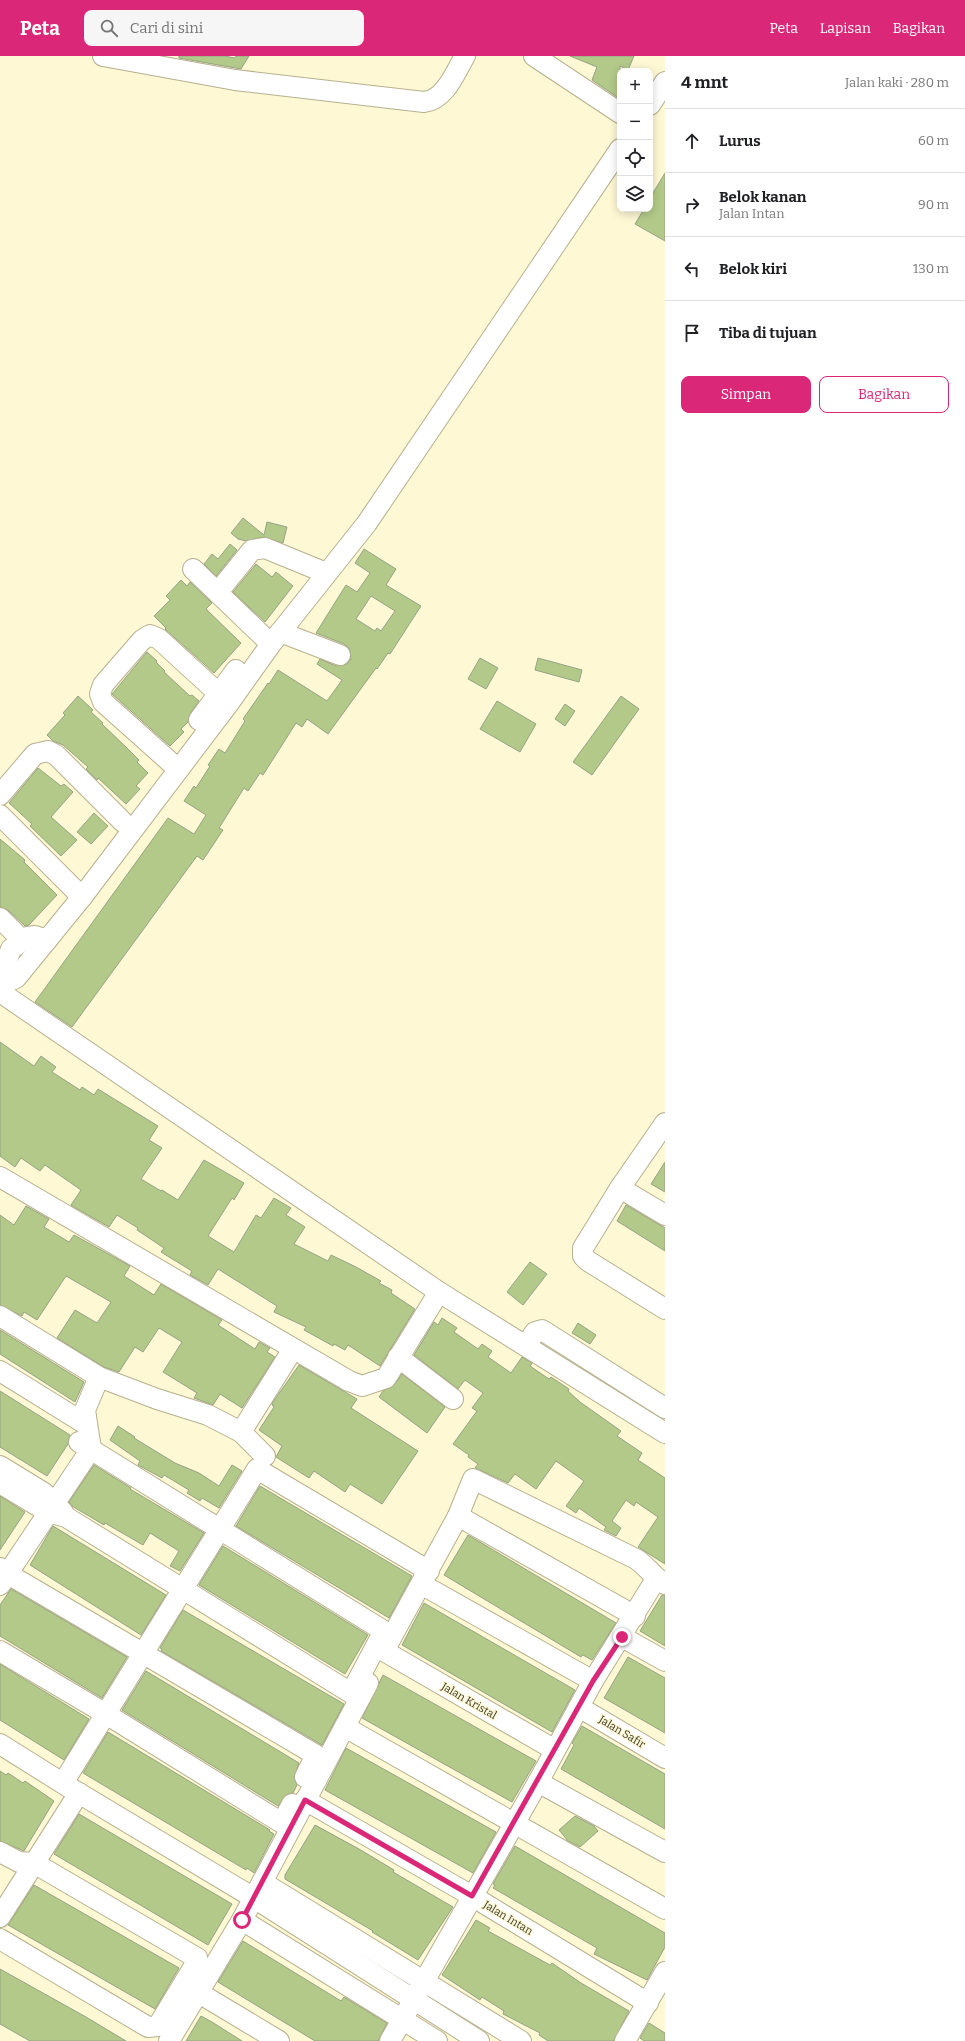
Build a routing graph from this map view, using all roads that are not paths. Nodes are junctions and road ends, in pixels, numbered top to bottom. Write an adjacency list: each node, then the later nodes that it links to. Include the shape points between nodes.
1 (103, 56): 2 (street, via 235,80 432,102 443,93)
2 (465, 56)
3 (534, 56): 6 (street)
4 (665, 82): 5 (street)
5 (653, 100)
6 (617, 111)
7 (617, 153): 9 (street, via 367,523)
8 (193, 569): 10 (street)
9 (320, 571): 10 (street, via 265,548 258,548 252,550); 11 (street)
10 (218, 592): 11 (street)
11 (271, 637): 12 (street); 13 (street); 14 (street)
12 (340, 655)
13 (218, 693): 14 (street); 14 (street, via 159,639 150,635 142,640 103,685 100,694 103,702)
14 (174, 765): 17 (street); 18 (street)
15 (0, 795): 17 (street, via 35,754 48,751 56,755)
16 (0, 815): 18 (street)
17 (122, 822): 18 (street)
18 (78, 892): 20 (street)
19 (0, 918): 20 (street)
20 (23, 941): 21 (street); 21 (street, via 16,978)
21 (2, 981): 26 (street)
22 (665, 1123): 24 (street)
23 (0, 1177): 30 (street)
24 (620, 1188): 25 (street); 27 (street, via 583,1248 583,1256)
25 (665, 1215)
26 (439, 1292): 29 (street); 31 (street)
27 (665, 1309)
28 (0, 1316): 33 (street)
29 (526, 1346): 35 (street, via 535,1332 542,1330); 37 (street)
30 (293, 1349): 31 (street, via 362,1386 386,1378); 36 (street)
31 (398, 1357): 34 (street)
32 (0, 1371): 38 (street)
33 (99, 1377): 36 (street, via 208,1415); 38 (street, via 85,1410)
34 (453, 1399)
35 (665, 1408)
36 (241, 1432): 39 (street)
37 (665, 1433)
38 (87, 1438): 42 (street); 44 (street)
39 (265, 1456)
40 (0, 1466): 42 (street)
41 (0, 1483): 42 (street)
42 (50, 1506): 45 (street); 48 (street)
43 (458, 1516): 46 (street); 47 (street, via 472,1480 636,1559); 49 (street)
44 (220, 1528): 46 (street, via 255,1471 261,1469); 48 (street); 48 (street, via 384,1631 351,1693)
45 (2, 1572): 53 (street)
46 (425, 1578): 52 (street); 55 (street)
47 (660, 1581): 49 (street)
48 (182, 1589): 53 (street)
49 (635, 1616): 50 (street)
50 (622, 1637): 54 (street); 55 (street)
51 (0, 1651): 57 (street)
52 (384, 1651): 58 (street); 60 (street, Jalan Kristal)
53 (144, 1654): 57 (street); 57 (street, via 316,1755 282,1823)
54 (665, 1661)
55 (593, 1681): 56 (street)
56 (579, 1707): 60 (street); 61 (street, Jalan Safir)
57 (106, 1714): 63 (street)
58 (345, 1727): 64 (street); 65 (street)
59 (0, 1744): 63 (street)
60 (555, 1750): 62 (street)
61 (665, 1758)
62 (538, 1782): 65 (street); 67 (street)
63 (69, 1787): 68 (street); 69 (street)
64 (305, 1800): 69 (street); 71 (street, Jalan Intan)
65 (514, 1823): 71 (street); 72 (street)
66 (0, 1852): 68 (street)
67 (665, 1852)
68 (27, 1863): 70 (street); 73 (street); 75 (street, via 192,1954 197,1958 196,1963 158,2026 154,2028 148,2027)
69 (258, 1890): 74 (street); 77 (street); 79 (street)
70 (0, 1894)
71 (472, 1896): 77 (street); 80 (street, Jalan Intan)
72 (665, 1909)
73 (0, 1917)
74 (242, 1920): 78 (street); 81 (street)
75 (0, 1939)
76 (665, 1972): 80 (street)
77 (424, 1982): 79 (street); 87 (street)
78 (199, 1993): 82 (street); 83 (street)
79 (414, 2001): 81 (street); 86 (street)
80 (648, 2003): 88 (street)
81 (403, 2020): 84 (street); 85 (street)
82 (169, 2041)
83 (279, 2041)
84 (390, 2041)
85 (437, 2041)
86 (479, 2041)
87 (522, 2041)
88 (625, 2041)

